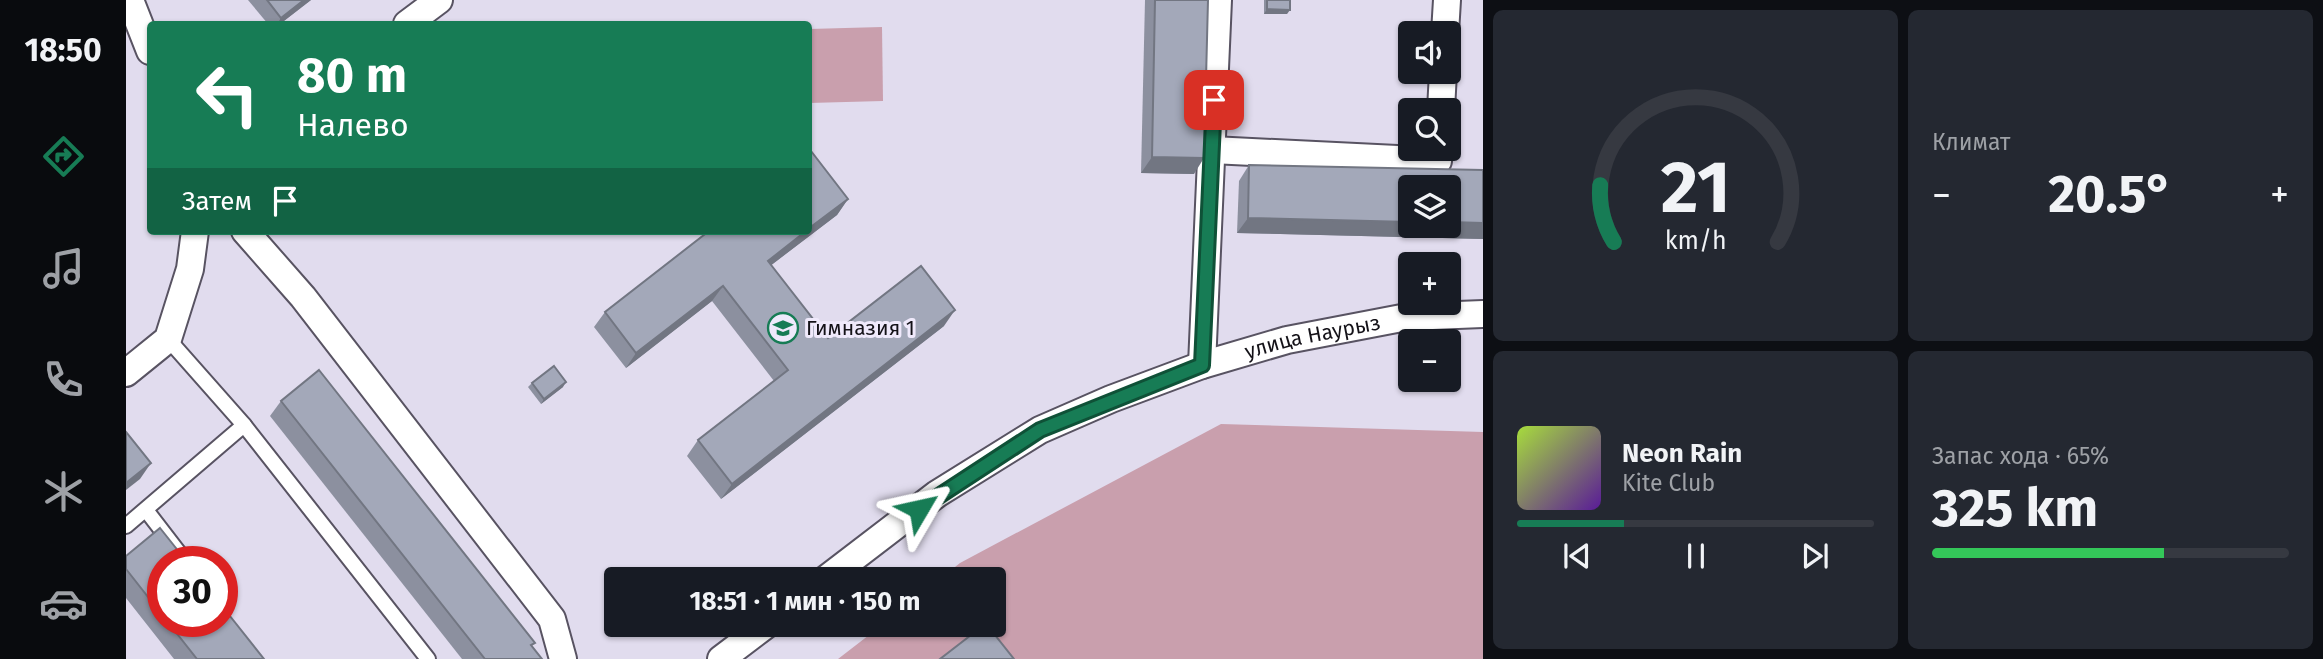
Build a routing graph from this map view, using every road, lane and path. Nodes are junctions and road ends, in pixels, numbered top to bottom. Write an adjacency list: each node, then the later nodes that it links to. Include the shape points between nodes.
1 (130, 0): 7 (street)
2 (439, 0): 5 (street)
3 (1218, 0): 8 (street)
4 (1447, 0): 6 (street)
5 (411, 21)
6 (1446, 21)
7 (147, 43)
8 (1212, 150): 9 (street); 14 (street)
9 (1398, 158)
10 (194, 235): 13 (street, via 190,270)
11 (249, 235): 23 (street, via 303,297 552,619)
12 (1483, 314): 14 (street, улица Наурыз, via 1407,317 1287,340)
13 (168, 339): 15 (street); 16 (lane)
14 (1202, 365): 20 (street, улица Наурыз, via 1040,430 937,494)
15 (126, 373)
16 (244, 425): 17 (lane); 22 (lane)
17 (146, 510): 18 (lane); 19 (lane)
18 (126, 526)
19 (174, 546)
20 (842, 567)
21 (750, 637): 24 (street)
22 (428, 659)
23 (563, 659)
24 (721, 659)

